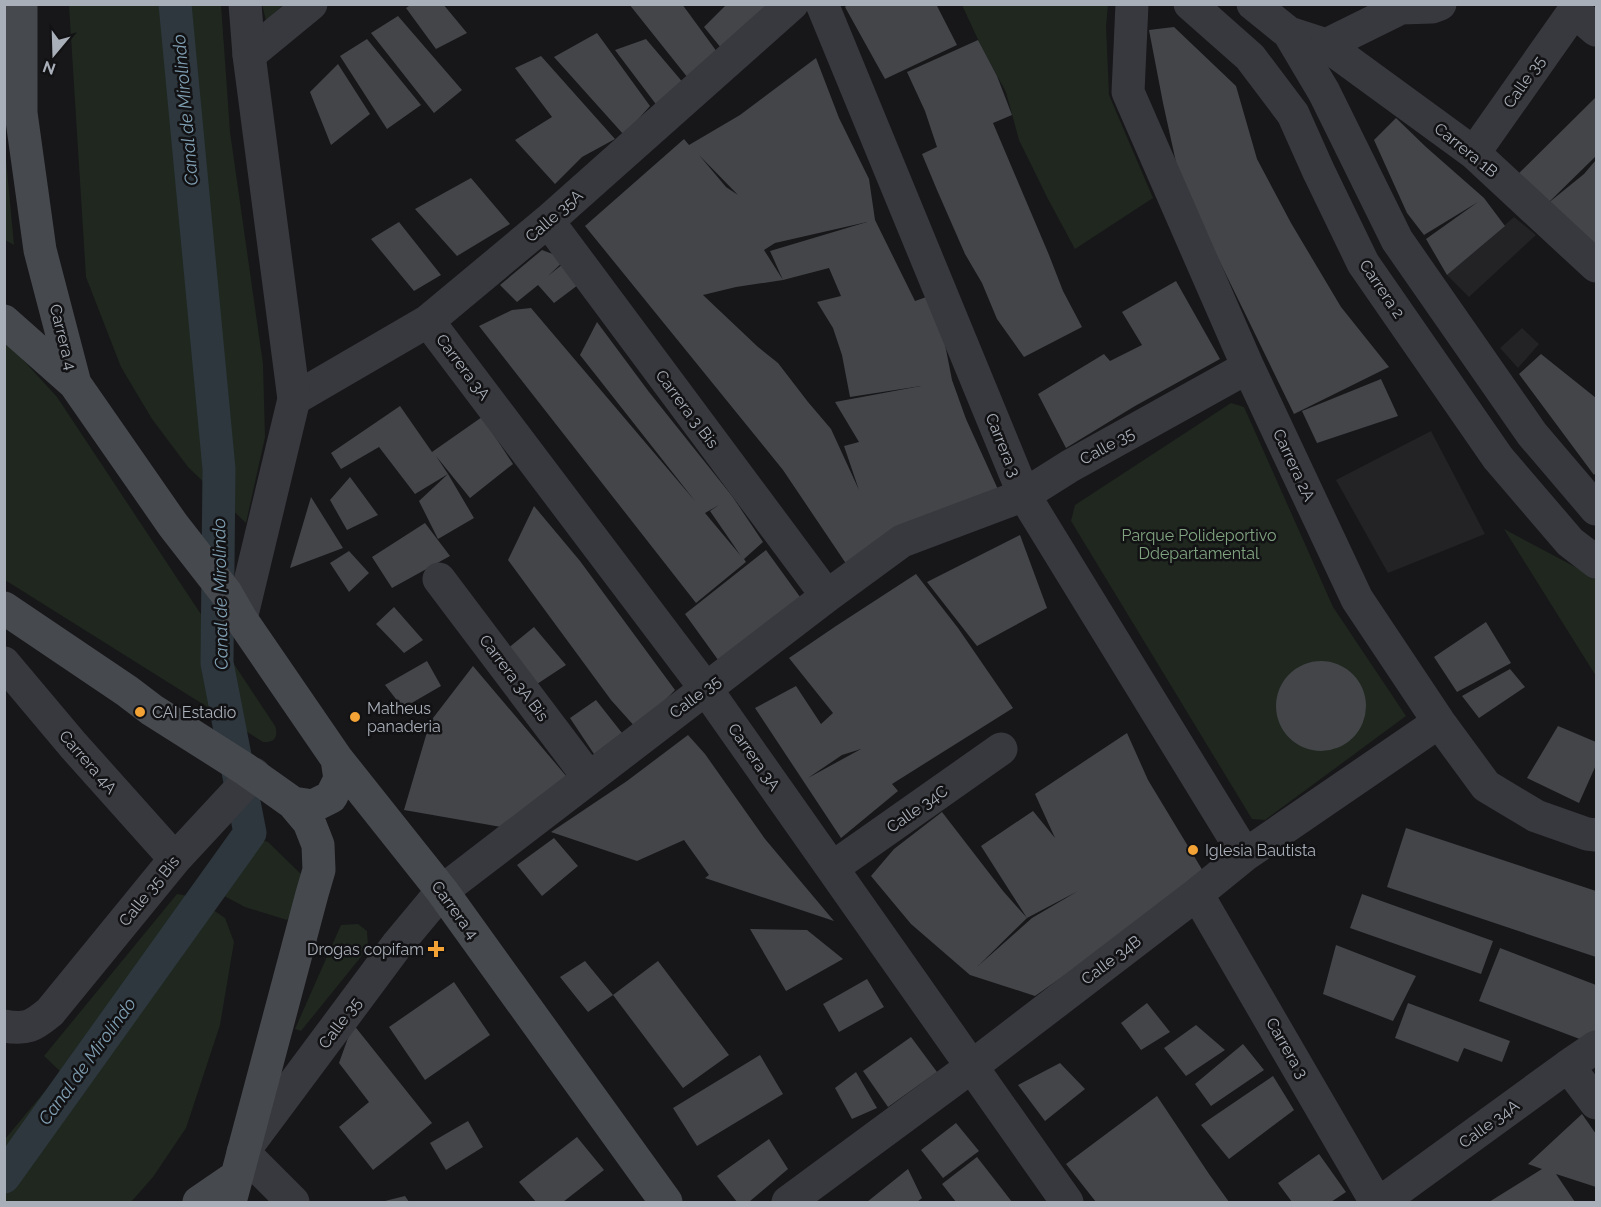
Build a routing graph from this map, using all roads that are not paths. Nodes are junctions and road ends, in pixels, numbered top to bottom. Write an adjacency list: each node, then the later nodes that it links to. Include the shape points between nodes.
1 (21, 4): 20 (main road, Carrera 4, via 21,113 40,250)
2 (245, 4): 13 (street)
3 (311, 4): 13 (street)
4 (792, 4): 15 (street, Calle 35A)
5 (822, 4): 22 (street, Carrera 3)
6 (1132, 4): 19 (street, Carrera 2A, via 1128,92)
7 (1190, 4): 24 (street, Carrera 2, via 1250,57 1293,114 1363,263 1498,458 1570,542)
8 (1253, 4): 11 (street)
9 (1440, 4): 12 (street, via 1401,8)
10 (1585, 20): 14 (street, Calle 35)
11 (1289, 33): 12 (street, Carrera 1B); 23 (street, via 1324,92 1397,240 1532,434)
12 (1326, 45): 14 (street, Carrera 1B)
13 (249, 55): 21 (street)
14 (1474, 153): 16 (street, Carrera 1B)
15 (548, 221): 18 (street, Calle 35A); 26 (street, Carrera 3 Bis)
16 (1596, 266)
17 (4, 321): 20 (main road)
18 (428, 321): 21 (street, Calle 35A); 30 (street, Carrera 3A)
19 (1248, 367): 22 (street, Calle 35); 31 (street, Carrera 2A, via 1357,600)
20 (75, 384): 27 (main road, Carrera 4)
21 (294, 399): 27 (street)
22 (1024, 495): 26 (street, Calle 35, via 902,541); 38 (street, Carrera 3)
23 (1596, 509)
24 (1596, 561)
25 (439, 579): 35 (street, Carrera 3A Bis)
26 (827, 597): 30 (street, Calle 35)
27 (234, 606): 33 (main road, Carrera 4)
28 (4, 608): 34 (main road, via 152,710)
29 (4, 663): 39 (street, Carrera 4A)
30 (706, 688): 35 (street, Calle 35); 40 (street, Carrera 3A)
31 (1439, 722): 37 (street, Carrera 2A, via 1486,786 1536,816); 38 (street, Calle 34B)
32 (1001, 749): 40 (street, Calle 34C)
33 (337, 759): 36 (main road, via 340,779 331,797 313,806); 41 (main road, Carrera 4)
34 (250, 771): 36 (main road); 39 (street, Calle 35 Bis)
35 (589, 778): 41 (street, Calle 35)
36 (293, 803): 48 (main road, via 309,822 315,837 319,870)
37 (1596, 835)
38 (1245, 855): 42 (street, Calle 34B)
39 (174, 859): 43 (street, Calle 35 Bis, via 50,1012 34,1025)
40 (832, 868): 46 (street, Carrera 3A)
41 (442, 891): 48 (street, Calle 35, via 397,945); 50 (main road, Carrera 4)
42 (1197, 894): 46 (street, Calle 34B); 53 (street, Carrera 3)
43 (4, 1026)
44 (1596, 1047): 45 (street, Calle 34A)
45 (1568, 1065): 47 (street); 54 (street, Calle 34A)
46 (971, 1067): 51 (street, Calle 34B); 52 (street, Carrera 3A)
47 (1596, 1103)
48 (229, 1189): 49 (street)
49 (293, 1203)
50 (666, 1203)
51 (788, 1203)
52 (1067, 1203)
53 (1376, 1203)
54 (1382, 1203)

